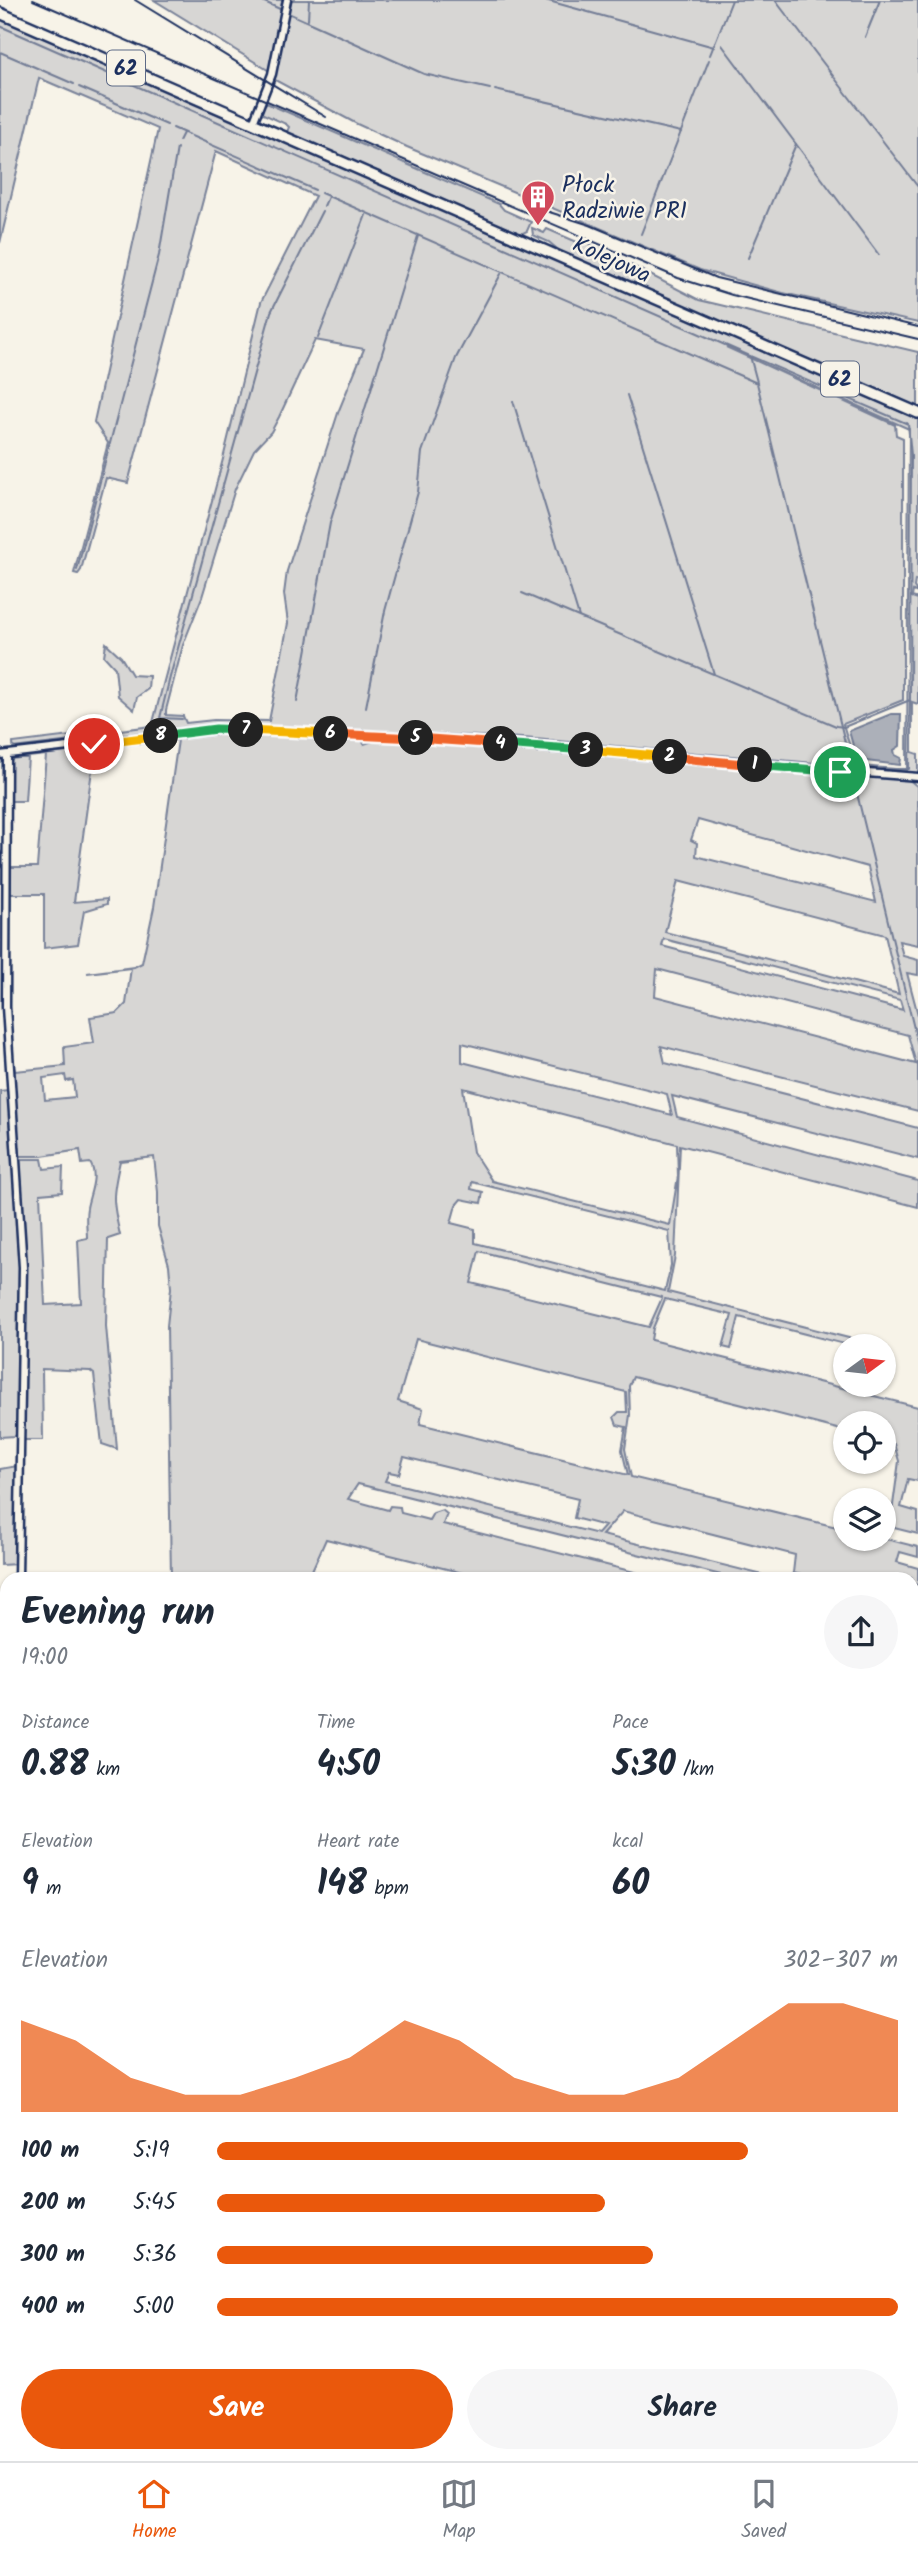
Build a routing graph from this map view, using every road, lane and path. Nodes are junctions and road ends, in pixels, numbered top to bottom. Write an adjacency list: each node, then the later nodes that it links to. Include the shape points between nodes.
1 (287, 0): 3 (street, via 272,74)
2 (0, 13): 3 (main road, 62)
3 (253, 123): 4 (main road, Kolejowa / 62)
4 (918, 413)
5 (4, 755): 6 (street, via 223,729 516,745); 7 (street, via 6,1007 23,1267)
6 (918, 777)
7 (18, 1572)

